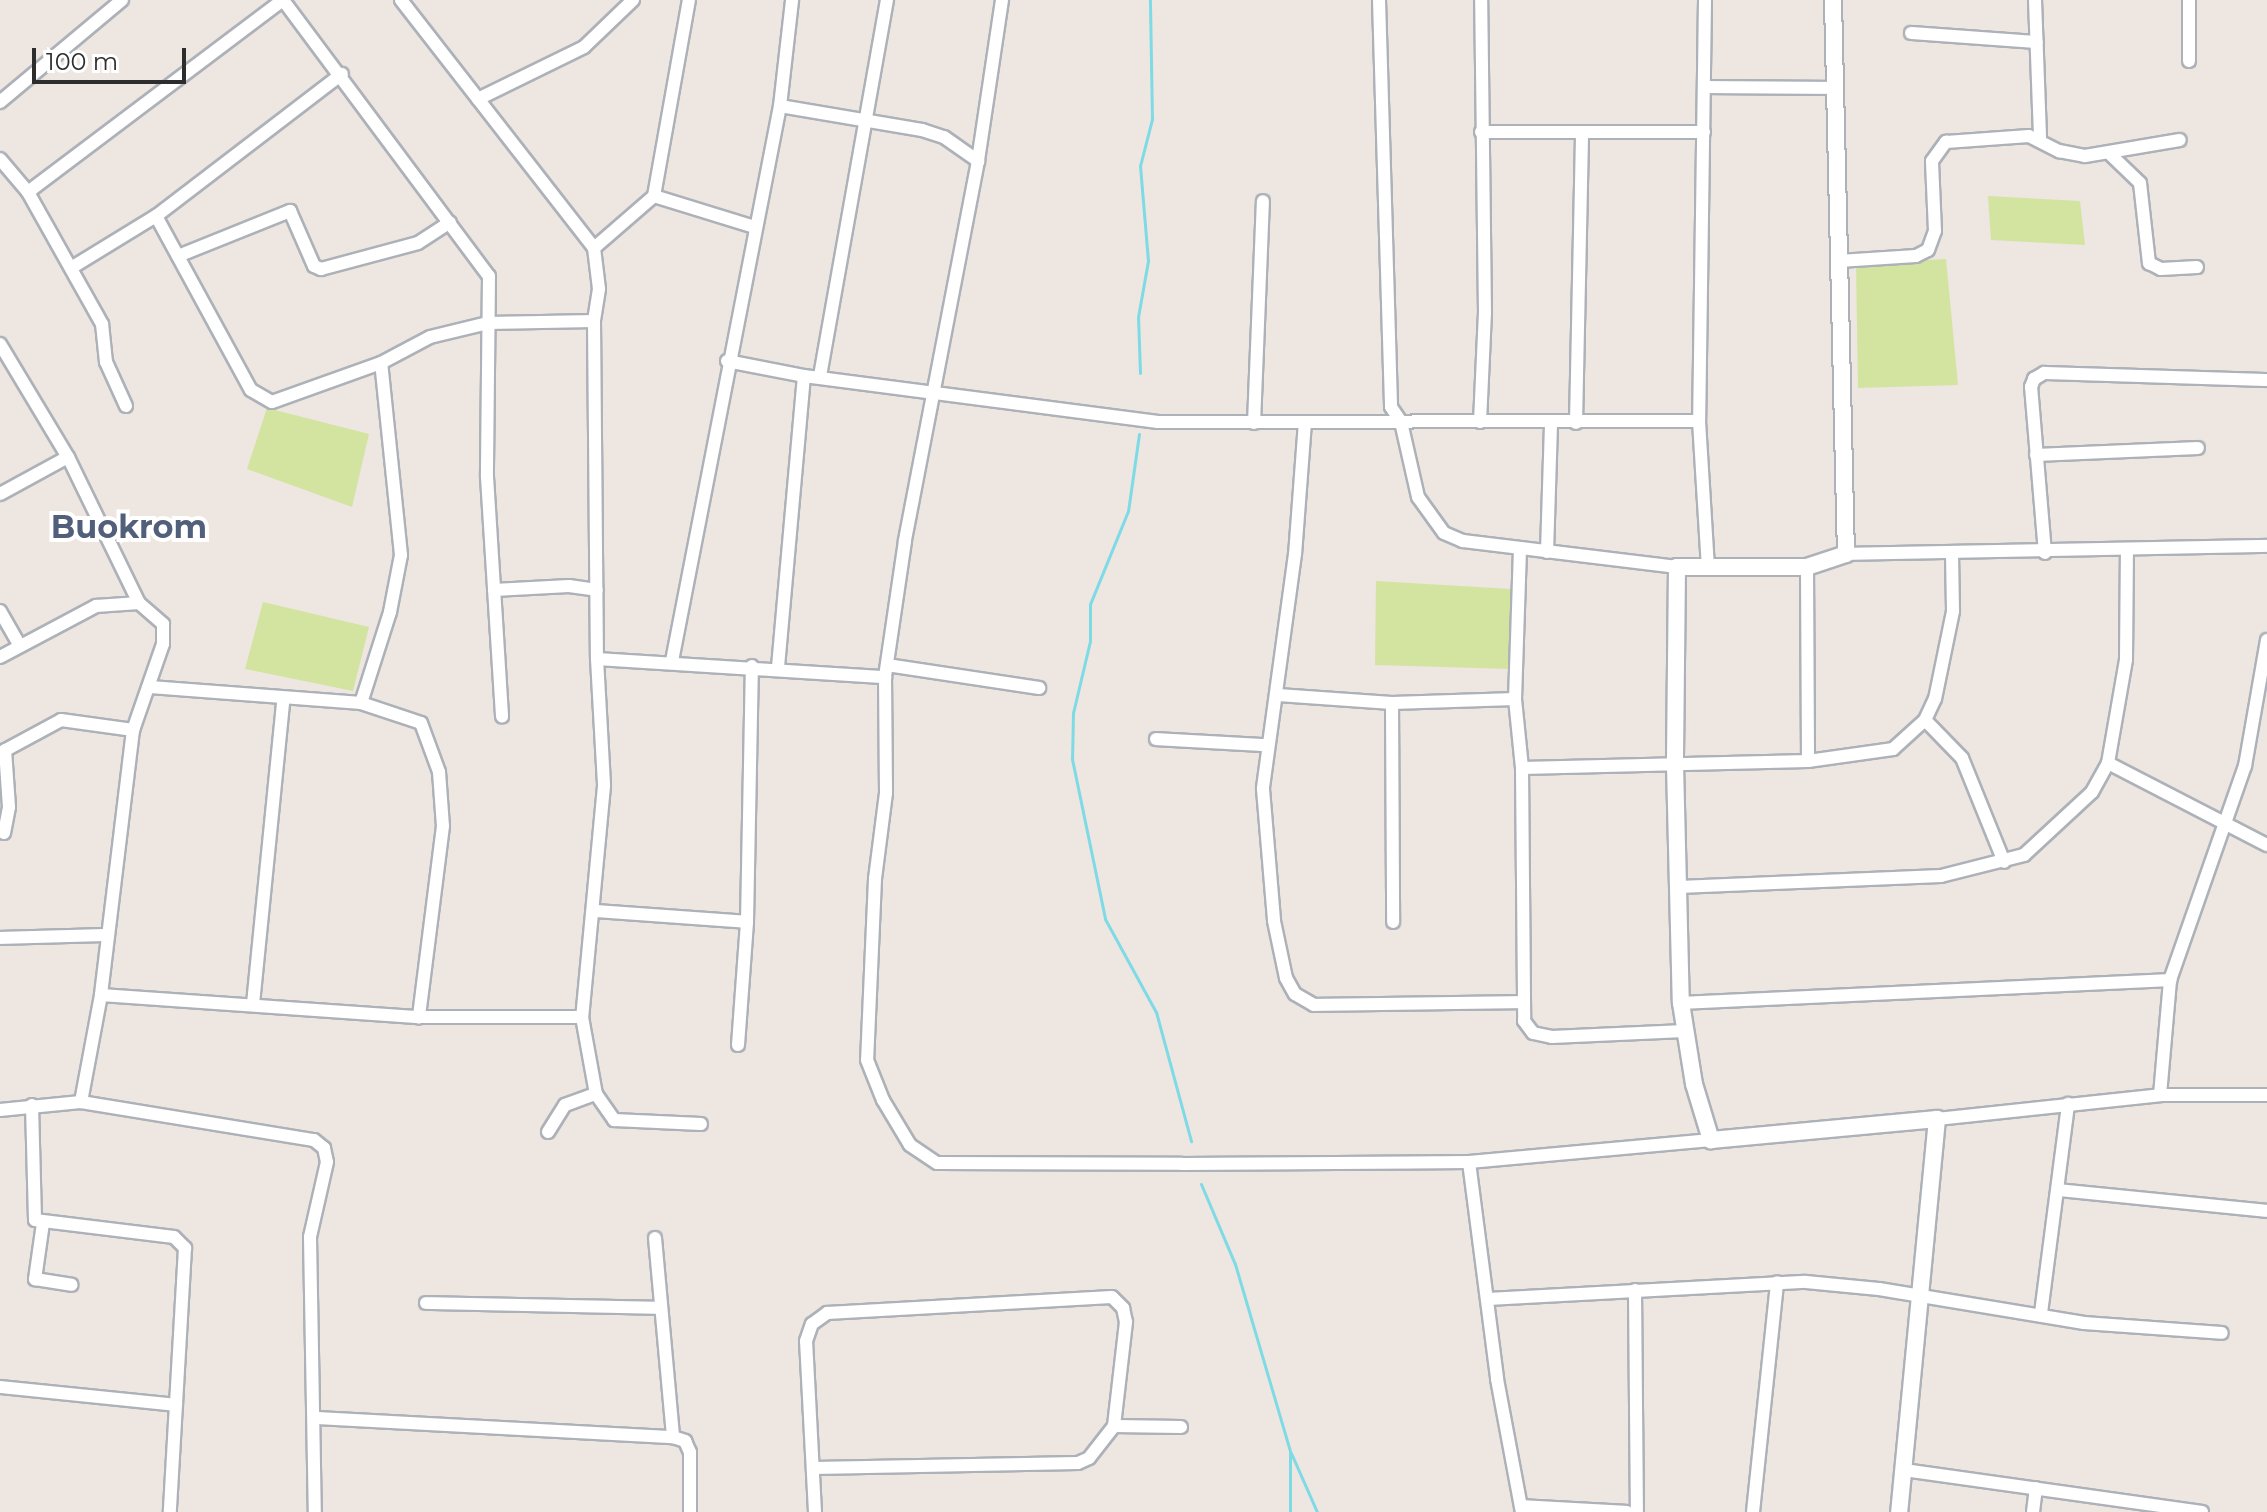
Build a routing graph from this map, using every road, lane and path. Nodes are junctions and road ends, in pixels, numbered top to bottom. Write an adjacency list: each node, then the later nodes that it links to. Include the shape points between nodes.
1 (122, 0): 22 (street)
2 (283, 0): 18 (street); 33 (street)
3 (401, 0): 21 (street)
4 (633, 0): 21 (street, via 584,47)
5 (689, 0): 34 (street)
6 (792, 0): 23 (street)
7 (887, 0): 24 (street)
8 (1002, 0): 32 (street)
9 (1379, 0): 56 (street, via 1391,407)
10 (1481, 0): 25 (street)
11 (1705, 0): 19 (street)
12 (1833, 0): 20 (street)
13 (2035, 0): 16 (street)
14 (2189, 0): 17 (street)
15 (1911, 33): 16 (street)
16 (2037, 42): 28 (street)
17 (2189, 61)
18 (342, 74): 36 (street); 37 (street)
19 (1707, 87): 20 (street); 26 (street)
20 (1836, 88): 41 (street)
21 (478, 99): 39 (street)
22 (0, 102)
23 (780, 106): 24 (street); 38 (street)
24 (868, 119): 32 (street, via 944,137); 50 (street)
25 (1481, 132): 27 (street); 57 (street, via 1485,313)
26 (1704, 132): 27 (street); 54 (street)
27 (1582, 134): 60 (street)
28 (2040, 137): 30 (street, via 2059,151); 41 (street, via 1995,135 1946,142 1932,161 1935,231 1928,250 1916,256)
29 (2180, 140): 30 (street)
30 (2111, 155): 42 (street, via 2140,183 2149,263 2161,269)
31 (0, 159): 33 (street)
32 (978, 161): 52 (street)
33 (28, 192): 43 (street)
34 (654, 196): 38 (street); 39 (street)
35 (1263, 201): 58 (street)
36 (156, 216): 40 (street); 43 (street)
37 (450, 222): 40 (street, via 418,243 321,269 314,266 290,211); 45 (street, via 489,276)
38 (755, 227): 47 (street)
39 (594, 248): 44 (street, via 599,289)
40 (178, 256): 48 (street, via 251,390 272,402)
41 (1839, 261): 71 (street)
42 (2197, 267)
43 (71, 268): 53 (street, via 102,324 106,362)
44 (594, 321): 45 (street); 76 (street)
45 (488, 323): 48 (street, via 430,337); 75 (street, via 487,477)
46 (0, 344): 63 (street)
47 (727, 361): 49 (street); 83 (street)
48 (381, 363): 92 (street, via 401,555 390,612)
49 (804, 376): 50 (street); 85 (street)
50 (820, 376): 52 (street)
51 (2267, 380): 62 (street, via 2044,373 2031,387)
52 (931, 390): 58 (street, via 1158,422); 86 (street)
53 (126, 406)
54 (1699, 421): 60 (street); 74 (street)
55 (1305, 422): 56 (street); 58 (street); 89 (street)
56 (1401, 422): 57 (street); 66 (street, via 1418,497 1444,533)
57 (1480, 422): 59 (street)
58 (1254, 423)
59 (1551, 423): 60 (street); 67 (street)
60 (1576, 423)
61 (2198, 448): 62 (street)
62 (2036, 455): 70 (street)
63 (68, 457): 64 (street); 77 (street)
64 (0, 494)
65 (2267, 546): 69 (street)
66 (1520, 549): 67 (street); 90 (street)
67 (1547, 552): 72 (street)
68 (1952, 552): 70 (street); 71 (street); 95 (street, via 1949,646)
69 (2127, 552): 70 (street); 101 (street, via 2126,660)
70 (2045, 553)
71 (1846, 554): 73 (street)
72 (1677, 567): 74 (street); 102 (street)
73 (1807, 567): 74 (street); 100 (street)
74 (1708, 568)
75 (494, 590): 76 (street); 94 (street)
76 (597, 590): 82 (street)
77 (139, 603): 80 (street, via 96,606); 87 (street, via 163,624 163,644)
78 (0, 611): 80 (street)
79 (2267, 640): 104 (street, via 2245,766)
80 (20, 646): 81 (street)
81 (0, 657)
82 (597, 659): 83 (street); 109 (street, via 604,786)
83 (672, 661): 84 (street)
84 (752, 666): 85 (street); 110 (street)
85 (778, 667): 86 (street)
86 (886, 671): 88 (street); 134 (street, via 886,793 875,879 867,1060 910,1145 937,1163)
87 (150, 687): 91 (street); 96 (street)
88 (1039, 688)
89 (1278, 695): 93 (street); 98 (street)
90 (1515, 699): 93 (street); 103 (street)
91 (283, 701): 92 (street); 118 (street)
92 (361, 703): 119 (street, via 421,723 439,772 443,826)
93 (1392, 703): 111 (street)
94 (502, 717)
95 (1925, 720): 100 (street, via 1893,749); 107 (street, via 1962,758)
96 (133, 730): 99 (street, via 61,720); 112 (street)
97 (1156, 739): 98 (street)
98 (1265, 745): 116 (street, via 1263,789 1274,921 1286,978 1295,994 1314,1005)
99 (3, 751): 105 (street, via 9,807)
100 (1808, 761): 102 (street)
101 (2108, 763): 104 (street); 107 (street, via 2092,792 2056,830 2024,855)
102 (1675, 765): 103 (street); 108 (street)
103 (1522, 768): 116 (street)
104 (2224, 825): 106 (street); 114 (street)
105 (4, 833)
106 (2267, 845)
107 (2004, 862): 108 (street, via 1941,876)
108 (1679, 887): 117 (street)
109 (595, 911): 110 (street); 120 (street)
110 (747, 922): 122 (street)
111 (1393, 922)
112 (108, 935): 113 (street); 115 (street)
113 (0, 938)
114 (2170, 980): 117 (street); 124 (street)
115 (101, 995): 118 (street); 126 (street)
116 (1523, 1002): 121 (street, via 1524,1021 1533,1033 1552,1037)
117 (1681, 1003): 121 (street)
118 (253, 1004): 119 (street)
119 (419, 1017): 120 (street)
120 (582, 1017): 123 (street)
121 (1684, 1031): 133 (street, via 1701,1117)
122 (738, 1045)
123 (596, 1094): 131 (street, via 614,1120); 132 (street, via 565,1105)
124 (2160, 1095): 125 (street); 127 (street)
125 (2267, 1095)
126 (81, 1102): 128 (street); 150 (street, via 314,1140 324,1148 327,1162 310,1237)
127 (2068, 1104): 130 (street); 135 (street)
128 (32, 1105): 129 (street); 137 (street, via 37,1149 33,1212)
129 (0, 1110)
130 (1937, 1119): 133 (street); 142 (street)
131 (701, 1124)
132 (548, 1132)
133 (1711, 1140): 134 (street)
134 (1469, 1162): 143 (street)
135 (2058, 1190): 136 (street); 146 (street)
136 (2267, 1211)
137 (43, 1223): 140 (street, via 35,1279); 149 (street, via 182,1240)
138 (655, 1238): 145 (street)
139 (1777, 1282): 141 (street); 142 (street); 164 (street)
140 (72, 1285)
141 (1635, 1290): 143 (street); 163 (street)
142 (1922, 1295): 146 (street); 155 (street)
143 (1488, 1299): 157 (street)
144 (426, 1303): 145 (street)
145 (661, 1308): 153 (street)
146 (2041, 1313): 147 (street, via 2084,1323)
147 (2222, 1333)
148 (0, 1387): 149 (street)
149 (176, 1405): 158 (street)
150 (317, 1418): 153 (street); 159 (street)
151 (1114, 1426): 152 (street); 154 (street, via 1089,1458 1078,1463); 154 (street, via 1126,1322 1123,1308 1112,1297 827,1313 812,1324 806,1341)
152 (1181, 1427)
153 (673, 1437): 160 (street, via 685,1441 690,1452)
154 (814, 1468): 161 (street)
155 (1904, 1470): 156 (street); 165 (street)
156 (2036, 1488): 166 (street); 167 (street)
157 (1522, 1509): 162 (street)
158 (170, 1512)
159 (315, 1512)
160 (690, 1512)
161 (815, 1512)
162 (1627, 1512)
163 (1637, 1512)
164 (1753, 1512)
165 (1899, 1512)
166 (2033, 1512)
167 (2202, 1512)

